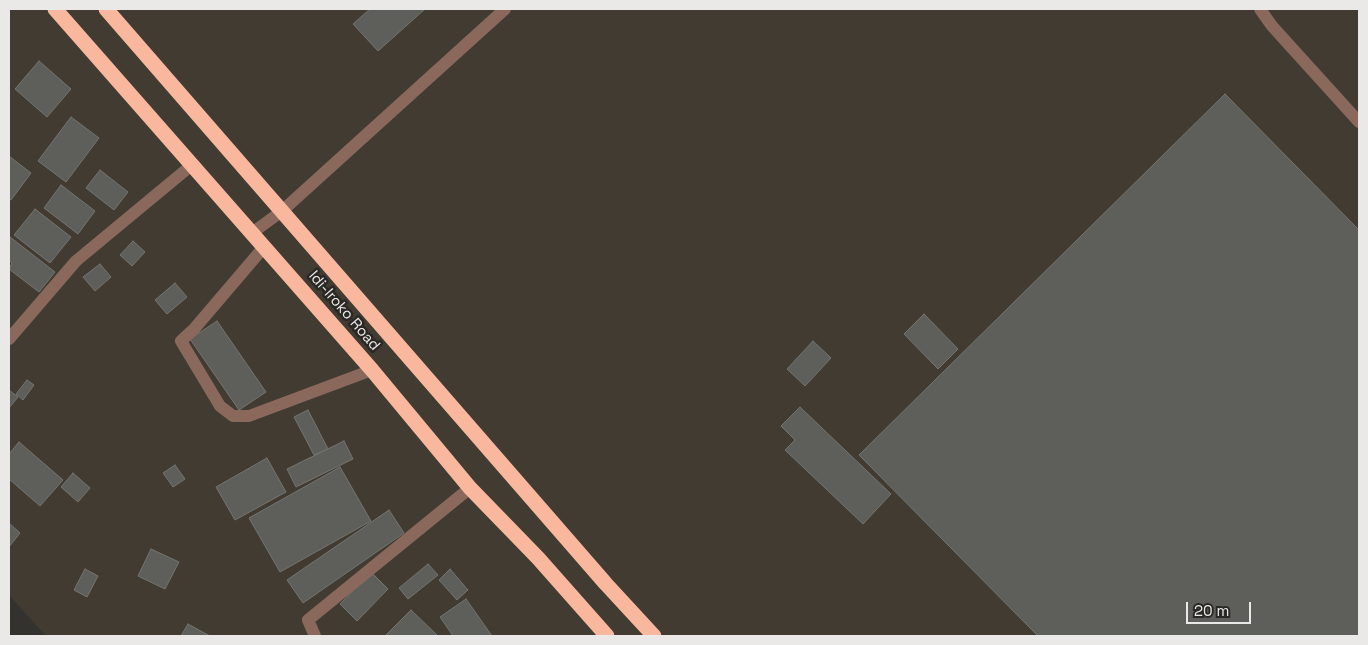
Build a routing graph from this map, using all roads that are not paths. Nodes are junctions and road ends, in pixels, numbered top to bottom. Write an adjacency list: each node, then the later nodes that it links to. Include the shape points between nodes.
1 (55, 9): 6 (highway, Idi-Iroko Road)
2 (106, 9): 7 (highway)
3 (505, 9): 7 (street)
4 (1260, 9): 5 (street)
5 (1359, 122)
6 (193, 164): 8 (highway, Idi-Iroko Road); 10 (street, via 76,262)
7 (282, 211): 8 (street); 15 (highway, via 599,577)
8 (252, 233): 9 (highway, Idi-Iroko Road)
9 (264, 247): 11 (highway, Idi-Iroko Road); 11 (street, via 181,341 220,406 233,416 250,416)
10 (9, 339)
11 (372, 370): 12 (highway, Idi-Iroko Road)
12 (470, 488): 13 (street, via 308,620); 14 (highway, Idi-Iroko Road)
13 (315, 636)
14 (607, 636)
15 (654, 636)

